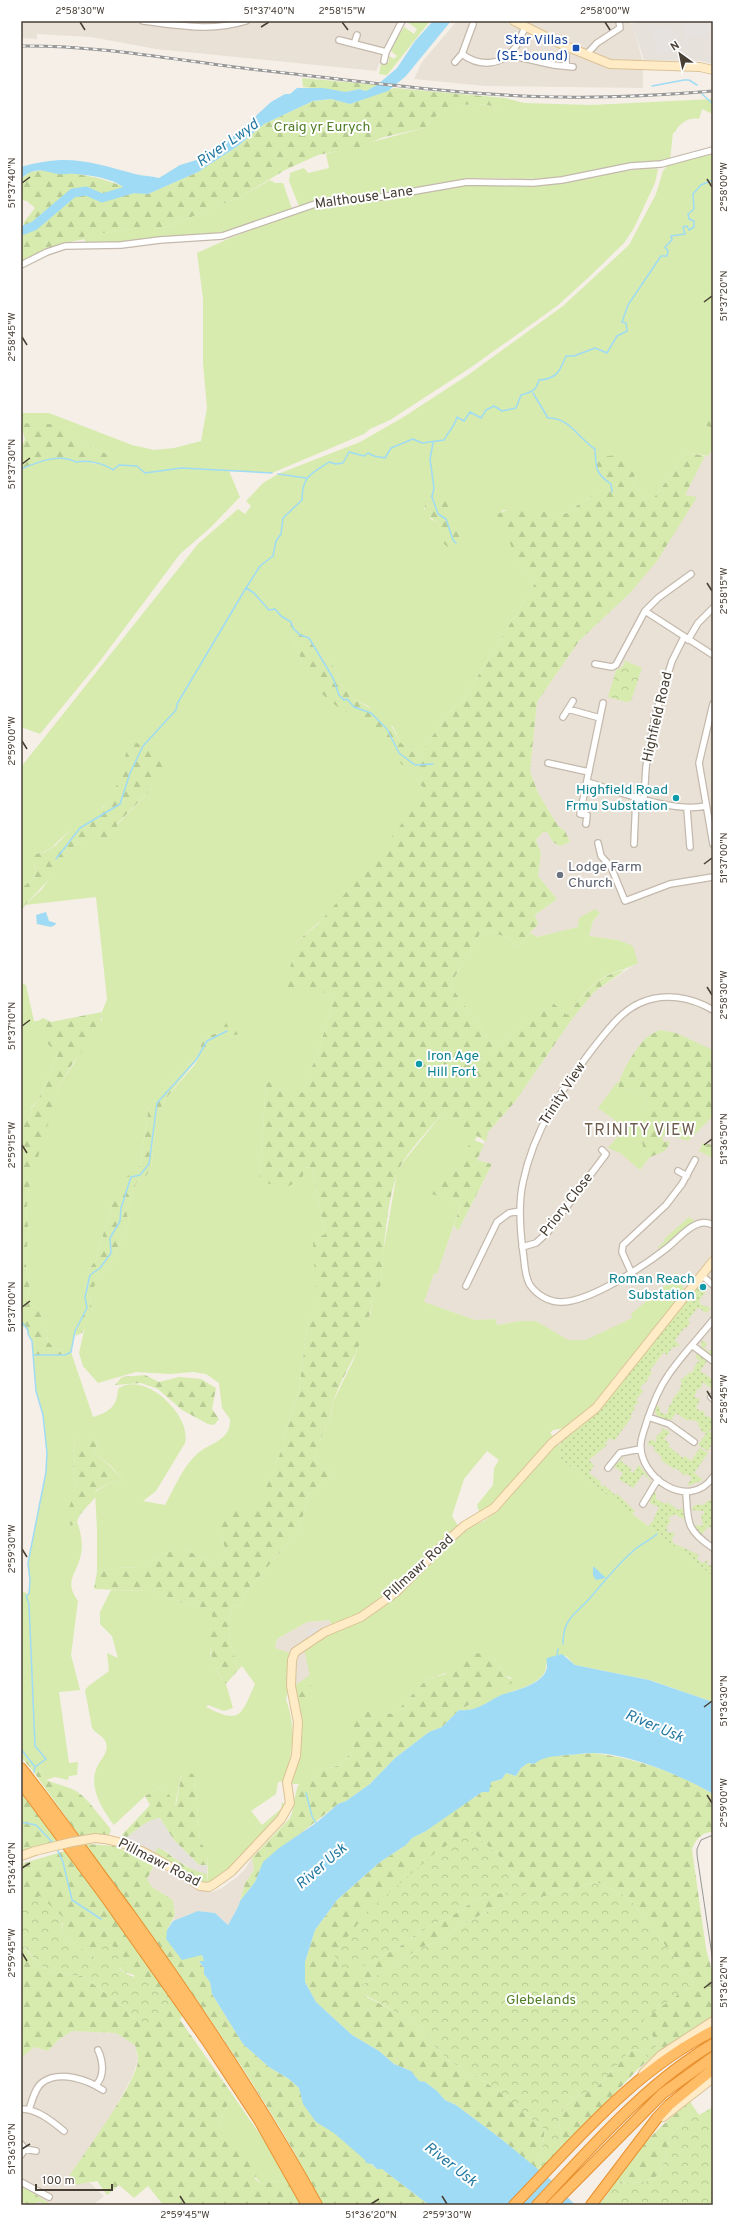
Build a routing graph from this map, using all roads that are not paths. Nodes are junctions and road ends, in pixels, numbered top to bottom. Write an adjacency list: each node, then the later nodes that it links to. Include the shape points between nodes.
1 (142, 21): 6 (street)
2 (246, 21): 6 (street, via 205,28)
3 (402, 21): 14 (street)
4 (514, 21): 8 (street)
5 (619, 21): 17 (street, via 620,28 596,43)
6 (153, 22)
7 (473, 24): 10 (street)
8 (525, 27): 16 (street); 17 (street)
9 (464, 28): 10 (street)
10 (469, 32): 15 (street)
11 (357, 35): 13 (street)
12 (339, 40): 13 (street)
13 (354, 44): 14 (street)
14 (386, 52): 19 (street)
15 (462, 54): 16 (street, via 471,60 489,63); 20 (street)
16 (509, 55): 21 (street)
17 (586, 55): 23 (street, via 610,64 700,67)
18 (566, 56): 21 (street)
19 (384, 61)
20 (455, 62)
21 (566, 66): 22 (street)
22 (573, 67)
23 (713, 70)
24 (713, 150): 25 (street, Malthouse Lane, via 661,164 562,180 533,183 467,182 381,197 321,202 222,236 103,246 65,246)
25 (21, 264)
26 (691, 574): 28 (street)
27 (713, 608): 29 (street, Highfield Road)
28 (645, 611): 29 (street); 31 (street, via 616,665 612,667)
29 (686, 638): 30 (street); 42 (street, Highfield Road, via 672,661 656,716 646,767)
30 (713, 655)
31 (595, 664)
32 (573, 701): 35 (street)
33 (603, 703): 37 (street)
34 (713, 704): 43 (street, via 700,763)
35 (568, 709): 36 (street); 37 (street)
36 (563, 717)
37 (600, 718): 39 (street)
38 (548, 763): 39 (street)
39 (589, 772): 40 (street)
40 (587, 782): 41 (street); 45 (street, via 580,814 587,815)
41 (636, 798): 42 (street); 47 (street)
42 (644, 799): 44 (street)
43 (706, 806): 44 (street); 48 (street)
44 (687, 809): 49 (street)
45 (586, 824)
46 (598, 843): 50 (street, via 601,856 611,867 625,901 670,884)
47 (634, 844)
48 (713, 844)
49 (690, 847)
50 (713, 877)
51 (713, 1010): 56 (street, Trinity View, via 689,999 666,997 639,1003 617,1020 562,1089 541,1127 523,1183)
52 (608, 1148): 59 (street, Priory Close, via 547,1233 536,1243)
53 (695, 1160): 55 (street)
54 (678, 1171): 55 (street)
55 (686, 1176): 61 (street, via 666,1205 623,1245 622,1252)
56 (520, 1211): 59 (street, Trinity View); 64 (street, via 508,1213 497,1222)
57 (713, 1217): 58 (street)
58 (712, 1224): 61 (street, Trinity View, via 701,1223 694,1226)
59 (522, 1247): 61 (street, Trinity View, via 526,1275 530,1284 551,1301 574,1300 612,1284)
60 (713, 1261): 62 (street, Pillmawr Road)
61 (631, 1272)
62 (701, 1275): 63 (street); 79 (street, Pillmawr Road, bridge, via 596,1408 552,1443 494,1508 464,1526 444,1543 395,1593 361,1617 325,1632 295,1652 292,1660 291,1686 298,1722 296,1756 287,1782 290,1803 281,1819 231,1872 214,1884 200,1886 129,1845 110,1839 95,1838 72,1842)
63 (713, 1285)
64 (466, 1286)
65 (713, 1320): 66 (street)
66 (693, 1346): 67 (street); 68 (street, via 667,1376)
67 (713, 1361)
68 (648, 1417): 69 (street, via 669,1424); 70 (street)
69 (694, 1442)
70 (640, 1449): 71 (street, via 620,1453); 72 (street, via 646,1468)
71 (608, 1465)
72 (658, 1479): 74 (street, via 672,1489); 75 (street)
73 (712, 1480): 74 (street, via 696,1490)
74 (686, 1492): 76 (street, via 691,1529)
75 (644, 1504)
76 (713, 1548)
77 (21, 1768): 105 (highway, via 203,2018 266,2114)
78 (21, 1783): 104 (highway, via 207,2041 259,2120)
79 (21, 1856)
80 (713, 2021): 89 (street, via 661,2055)
81 (713, 2031): 89 (highway, via 680,2049)
82 (713, 2044): 107 (highway, via 687,2060 650,2089)
83 (98, 2050): 84 (street)
84 (101, 2057): 86 (street); 90 (street, via 102,2070)
85 (713, 2057): 108 (highway, via 662,2094)
86 (94, 2059)
87 (713, 2069): 95 (highway, via 669,2105)
88 (713, 2078): 95 (street)
89 (639, 2079): 106 (highway)
90 (96, 2085): 91 (street); 93 (street, via 70,2077 51,2078 38,2087)
91 (103, 2090)
92 (21, 2109): 93 (street)
93 (29, 2110): 94 (street)
94 (57, 2125): 96 (street); 97 (street)
95 (649, 2130): 109 (highway)
96 (64, 2131)
97 (54, 2132)
98 (21, 2144): 99 (street)
99 (25, 2149): 100 (street); 101 (street)
100 (36, 2151)
101 (21, 2155)
102 (21, 2182): 103 (street)
103 (49, 2197)
104 (307, 2205)
105 (317, 2205)
106 (514, 2205)
107 (537, 2205)
108 (552, 2205)
109 (591, 2205)

